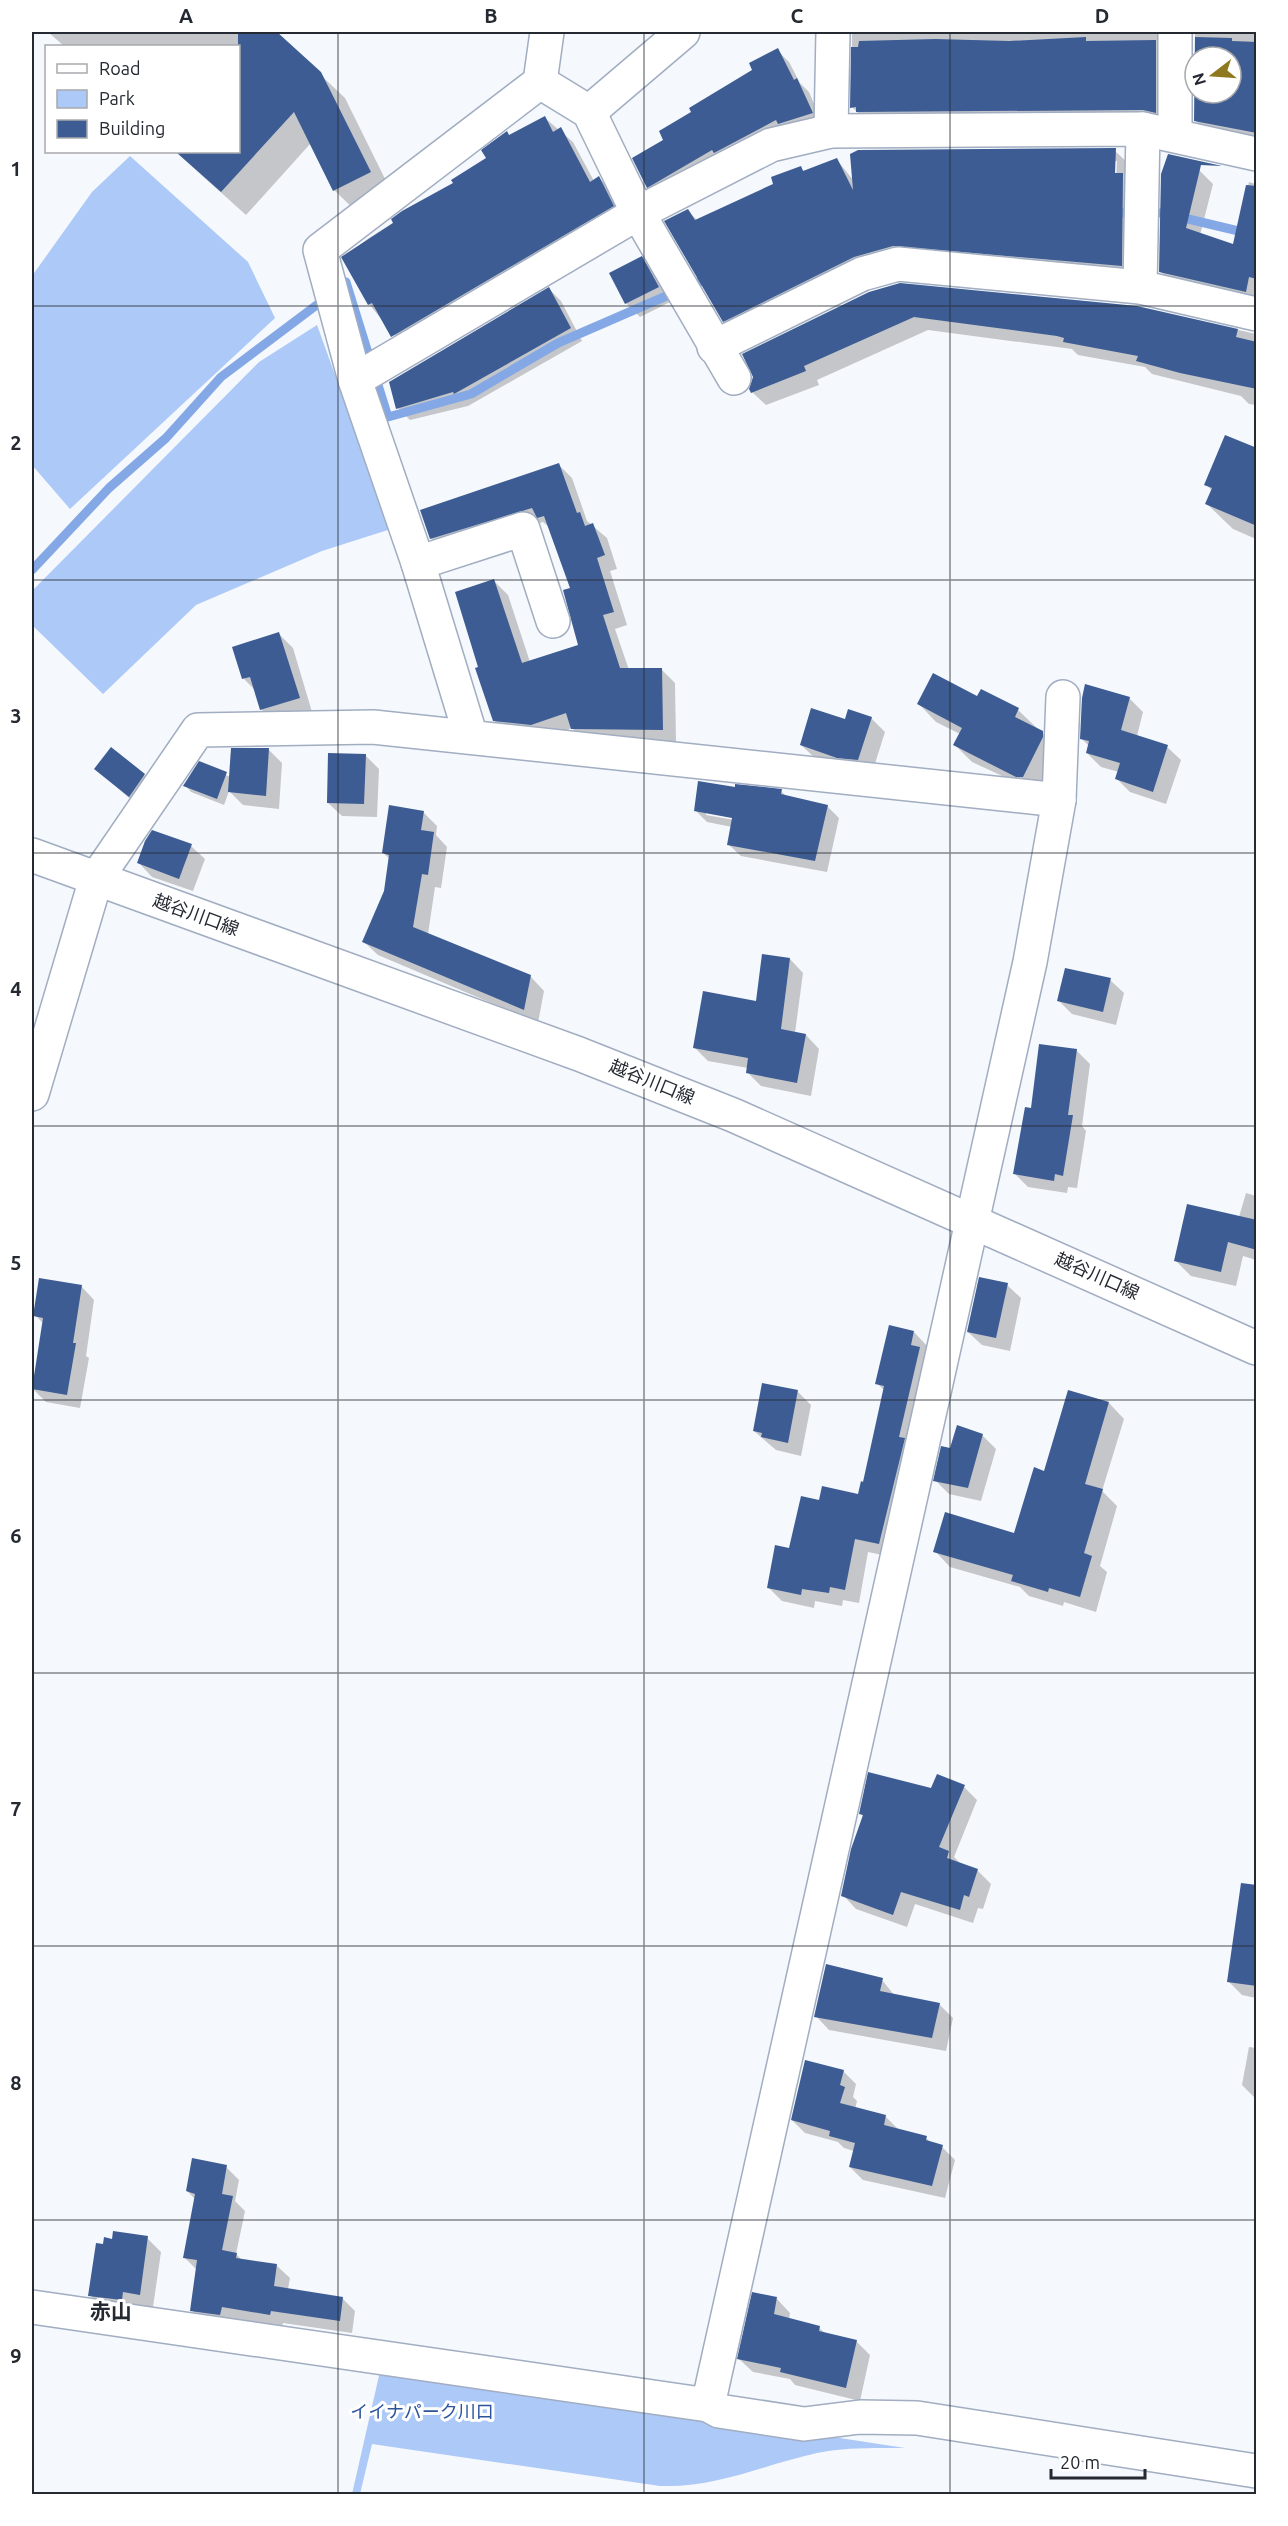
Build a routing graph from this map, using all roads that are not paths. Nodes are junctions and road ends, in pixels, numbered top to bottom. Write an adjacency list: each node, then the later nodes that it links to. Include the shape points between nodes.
1 (547, 32): 5 (street)
2 (683, 32): 6 (street)
3 (833, 32): 8 (street)
4 (1175, 32): 9 (street)
5 (540, 82): 6 (street); 16 (street, via 320,250)
6 (589, 112): 11 (street)
7 (1143, 129): 8 (street); 9 (street); 12 (street)
8 (831, 131): 11 (street, via 771,145)
9 (1175, 134): 10 (street)
10 (1257, 154)
11 (638, 213): 14 (street); 16 (street)
12 (1140, 287): 13 (street); 14 (street, via 898,264 862,274)
13 (1257, 314)
14 (714, 347): 15 (street)
15 (734, 378)
16 (356, 380): 17 (street)
17 (418, 563): 18 (street, via 523,529); 20 (street)
18 (553, 621)
19 (1063, 697): 21 (street)
20 (471, 737): 21 (street); 23 (street, via 373,727 198,730)
21 (1059, 800): 25 (street, via 1030,962)
22 (32, 855): 23 (street, 越谷川口線)
23 (96, 879): 24 (street); 25 (street, 越谷川口線, via 579,1054 733,1115)
24 (32, 1094)
25 (972, 1220): 26 (street, 越谷川口線); 28 (street)
26 (1257, 1348)
27 (32, 2307): 28 (street)
28 (708, 2405): 29 (street, via 719,2411 804,2424 860,2417 917,2418)
29 (1257, 2471)

